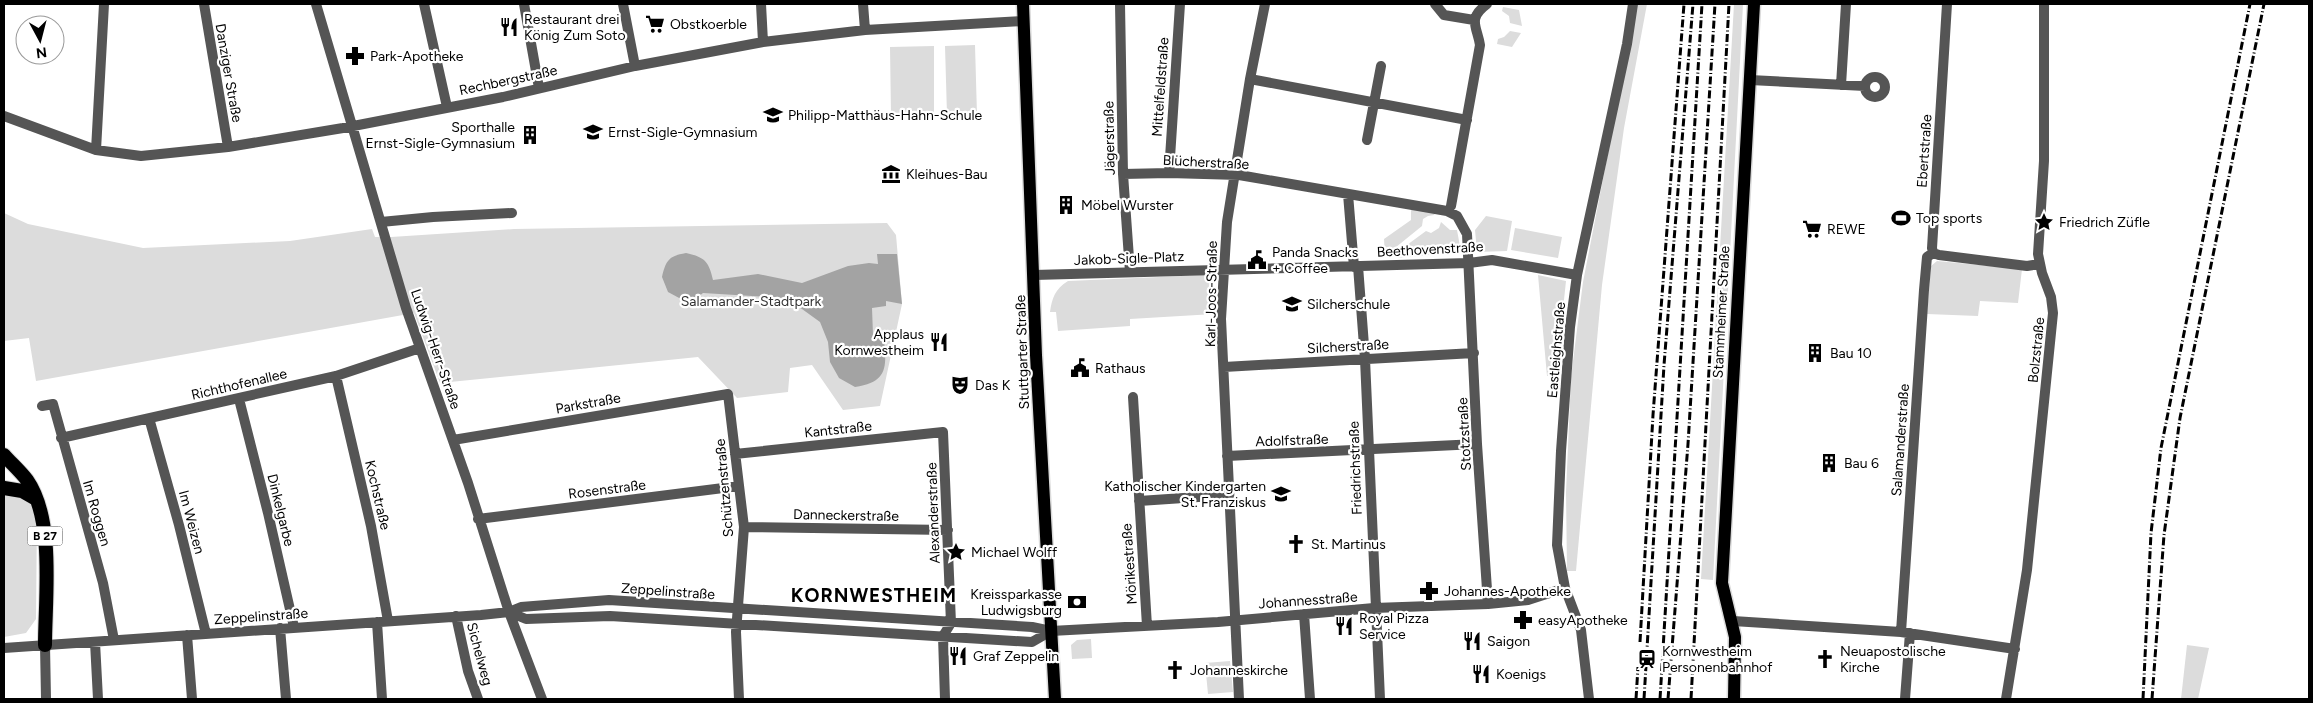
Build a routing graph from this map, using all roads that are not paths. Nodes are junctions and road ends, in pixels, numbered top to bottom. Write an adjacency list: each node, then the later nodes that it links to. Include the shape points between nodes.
1 (104, 4): 38 (street)
2 (204, 4): 37 (street, Danziger Straße)
3 (316, 4): 35 (street, Ludwig-Herr-Straße)
4 (424, 4): 32 (street)
5 (524, 4): 30 (street)
6 (623, 4): 24 (street)
7 (761, 4): 23 (street)
8 (863, 4): 22 (street)
9 (1023, 4): 21 (main road, Stuttgarter Straße)
10 (1120, 4): 40 (street, Jägerstraße)
11 (1180, 4): 39 (street, Mittelfeldstraße)
12 (1265, 4): 26 (street, Karl-Joos-Straße)
13 (1436, 4): 20 (street, via 1444,14)
14 (1486, 4): 20 (street)
15 (1633, 4): 53 (street, Eastleighstraße)
16 (1754, 4): 27 (main road, Stammheimer Straße)
17 (1846, 4): 28 (street)
18 (1947, 4): 46 (street, Ebertstraße)
19 (2044, 4): 48 (street, Bolzstraße, via 2044,161)
20 (1474, 20): 34 (street, via 1480,45)
21 (1024, 21): 22 (street, Rechbergstraße); 52 (main road, Stuttgarter Straße)
22 (864, 30): 23 (street, Rechbergstraße)
23 (763, 42): 24 (street, Rechbergstraße)
24 (635, 66): 30 (street, Rechbergstraße)
25 (1381, 66): 31 (street)
26 (1250, 79): 31 (street); 41 (street, Karl-Joos-Straße)
27 (1750, 80): 28 (street); 89 (main road, Stammheimer Straße, via 1722,583)
28 (1841, 85): 29 (street)
29 (1865, 86)
30 (539, 88): 32 (street, Rechbergstraße)
31 (1375, 101): 34 (street); 36 (street)
32 (447, 107): 35 (street, Rechbergstraße)
33 (4, 116): 38 (street, Rechbergstraße)
34 (1467, 120): 43 (street)
35 (353, 126): 37 (street, Rechbergstraße); 45 (street, Ludwig-Herr-Straße)
36 (1367, 140)
37 (228, 147): 38 (street, Rechbergstraße, via 141,156)
38 (96, 150)
39 (1169, 173): 40 (street, Blücherstraße); 41 (street, Blücherstraße)
40 (1123, 174): 51 (street, Jägerstraße)
41 (1235, 175): 42 (street, Blücherstraße); 50 (street, Karl-Joos-Straße)
42 (1348, 194): 47 (street, Blücherstraße, via 1447,211 1457,216 1467,234); 49 (street, Friedrichstraße)
43 (1451, 206)
44 (512, 212): 45 (street)
45 (381, 222): 54 (street, Ludwig-Herr-Straße)
46 (1933, 253): 48 (street, via 2027,266); 97 (street, Salamanderstraße, via 1927,257 1923,299)
47 (1469, 263): 49 (street, Beethovenstraße); 53 (street, Beethovenstraße, via 1492,260); 55 (street, Stotzstraße)
48 (2039, 264): 105 (street, Bolzstraße, via 2053,313 2027,570)
49 (1356, 267): 50 (street, Beethovenstraße); 56 (street, Friedrichstraße)
50 (1224, 269): 51 (street, Jakob-Sigle-Platz); 57 (street, Karl-Joos-Straße, via 1221,319)
51 (1130, 272): 52 (street, Jakob-Sigle-Platz)
52 (1034, 275): 96 (main road, Stuttgarter Straße)
53 (1577, 275): 80 (street, Eastleighstraße, via 1570,327 1557,519 1557,545)
54 (420, 348): 58 (street, Richthofenallee); 66 (street, Ludwig-Herr-Straße)
55 (1474, 353): 56 (street, Silcherstraße); 67 (street, Stotzstraße)
56 (1365, 359): 57 (street, Silcherstraße); 68 (street, Friedrichstraße)
57 (1224, 366): 71 (street, Karl-Joos-Straße)
58 (336, 376): 61 (street, Richthofenallee); 88 (street, Kochstraße, via 371,526)
59 (728, 394): 66 (street, Parkstraße); 70 (street, Schützenstraße)
60 (1133, 397): 76 (street, Mörikestraße)
61 (239, 399): 63 (street, Richthofenallee); 94 (street, Dinkelgarbe)
62 (42, 406): 65 (street, Im Roggen, via 53,404)
63 (150, 418): 65 (street, Richthofenallee); 98 (street, Im Weizen)
64 (943, 432): 70 (street, Kantstraße); 79 (street, Alexanderstraße)
65 (61, 438): 101 (street, Im Roggen, via 103,582)
66 (453, 440): 77 (street, Ludwig-Herr-Straße)
67 (1477, 444): 68 (street, Adolfstraße); 81 (street, Stotzstraße)
68 (1368, 450): 71 (street, Adolfstraße); 82 (street, Friedrichstraße)
69 (4, 454): 75 (highway, B 27, via 27,481)
70 (735, 454): 72 (street, Schützenstraße)
71 (1227, 456): 74 (street, Karl-Joos-Straße)
72 (739, 486): 77 (street, Rosenstraße); 78 (street, Schützenstraße)
73 (4, 488): 75 (highway, via 22,491)
74 (1228, 495): 76 (street); 87 (street, Karl-Joos-Straße)
75 (36, 500): 103 (highway, B 27, via 46,548)
76 (1139, 501): 93 (street, Mörikestraße)
77 (478, 519): 84 (street, Ludwig-Herr-Straße)
78 (744, 527): 79 (street, Danneckerstraße); 83 (street, Schützenstraße)
79 (948, 530): 91 (street, Alexanderstraße)
80 (1565, 588): 81 (street, Johannesstraße, via 1528,600); 119 (street, Eastleighstraße, via 1581,630)
81 (1488, 604): 82 (street, Johannesstraße)
82 (1374, 608): 85 (street, Johannesstraße); 118 (street, Friedrichstraße)
83 (737, 609): 84 (street, Zeppelinstraße, via 609,600 522,607); 91 (street, Zeppelinstraße); 92 (street)
84 (509, 612): 86 (street, Zeppelinstraße); 92 (street, Zeppelinstraße, via 526,619 610,616); 112 (street, Ludwig-Herr-Straße)
85 (1304, 614): 87 (street, Johannesstraße); 117 (street)
86 (456, 616): 88 (street, Zeppelinstraße); 111 (street, Sichelweg)
87 (1235, 619): 93 (street, Johannesstraße); 116 (street, Karl-Joos-Straße)
88 (388, 621): 90 (street, Zeppelinstraße)
89 (1733, 621): 97 (street); 120 (main road, Stammheimer Straße, via 1736,652)
90 (376, 622): 94 (street, Zeppelinstraße); 110 (street)
91 (951, 623): 96 (street, Zeppelinstraße); 100 (street)
92 (736, 624): 100 (street, Zeppelinstraße); 113 (street)
93 (1147, 626): 96 (street, Johannesstraße)
94 (294, 627): 95 (street, Zeppelinstraße)
95 (280, 628): 98 (street, Zeppelinstraße); 109 (street)
96 (1051, 631): 100 (street, Zeppelinstraße, via 1032,642); 115 (main road, Stuttgarter Straße)
97 (1906, 633): 105 (street); 121 (street)
98 (206, 634): 99 (street, Zeppelinstraße)
99 (187, 636): 101 (street, Zeppelinstraße); 108 (street)
100 (943, 636): 114 (street)
101 (114, 640): 102 (street, Zeppelinstraße)
102 (95, 642): 103 (street, Zeppelinstraße); 107 (street)
103 (45, 645): 104 (street, Zeppelinstraße); 106 (street)
104 (4, 648)
105 (2015, 649): 122 (street, Bolzstraße)
106 (46, 699)
107 (98, 699)
108 (192, 699)
109 (286, 699)
110 (382, 699)
111 (478, 699)
112 (542, 699)
113 (739, 699)
114 (945, 699)
115 (1055, 699)
116 (1239, 699)
117 (1310, 699)
118 (1380, 699)
119 (1589, 699)
120 (1734, 699)
121 (1905, 699)
122 (2006, 699)

